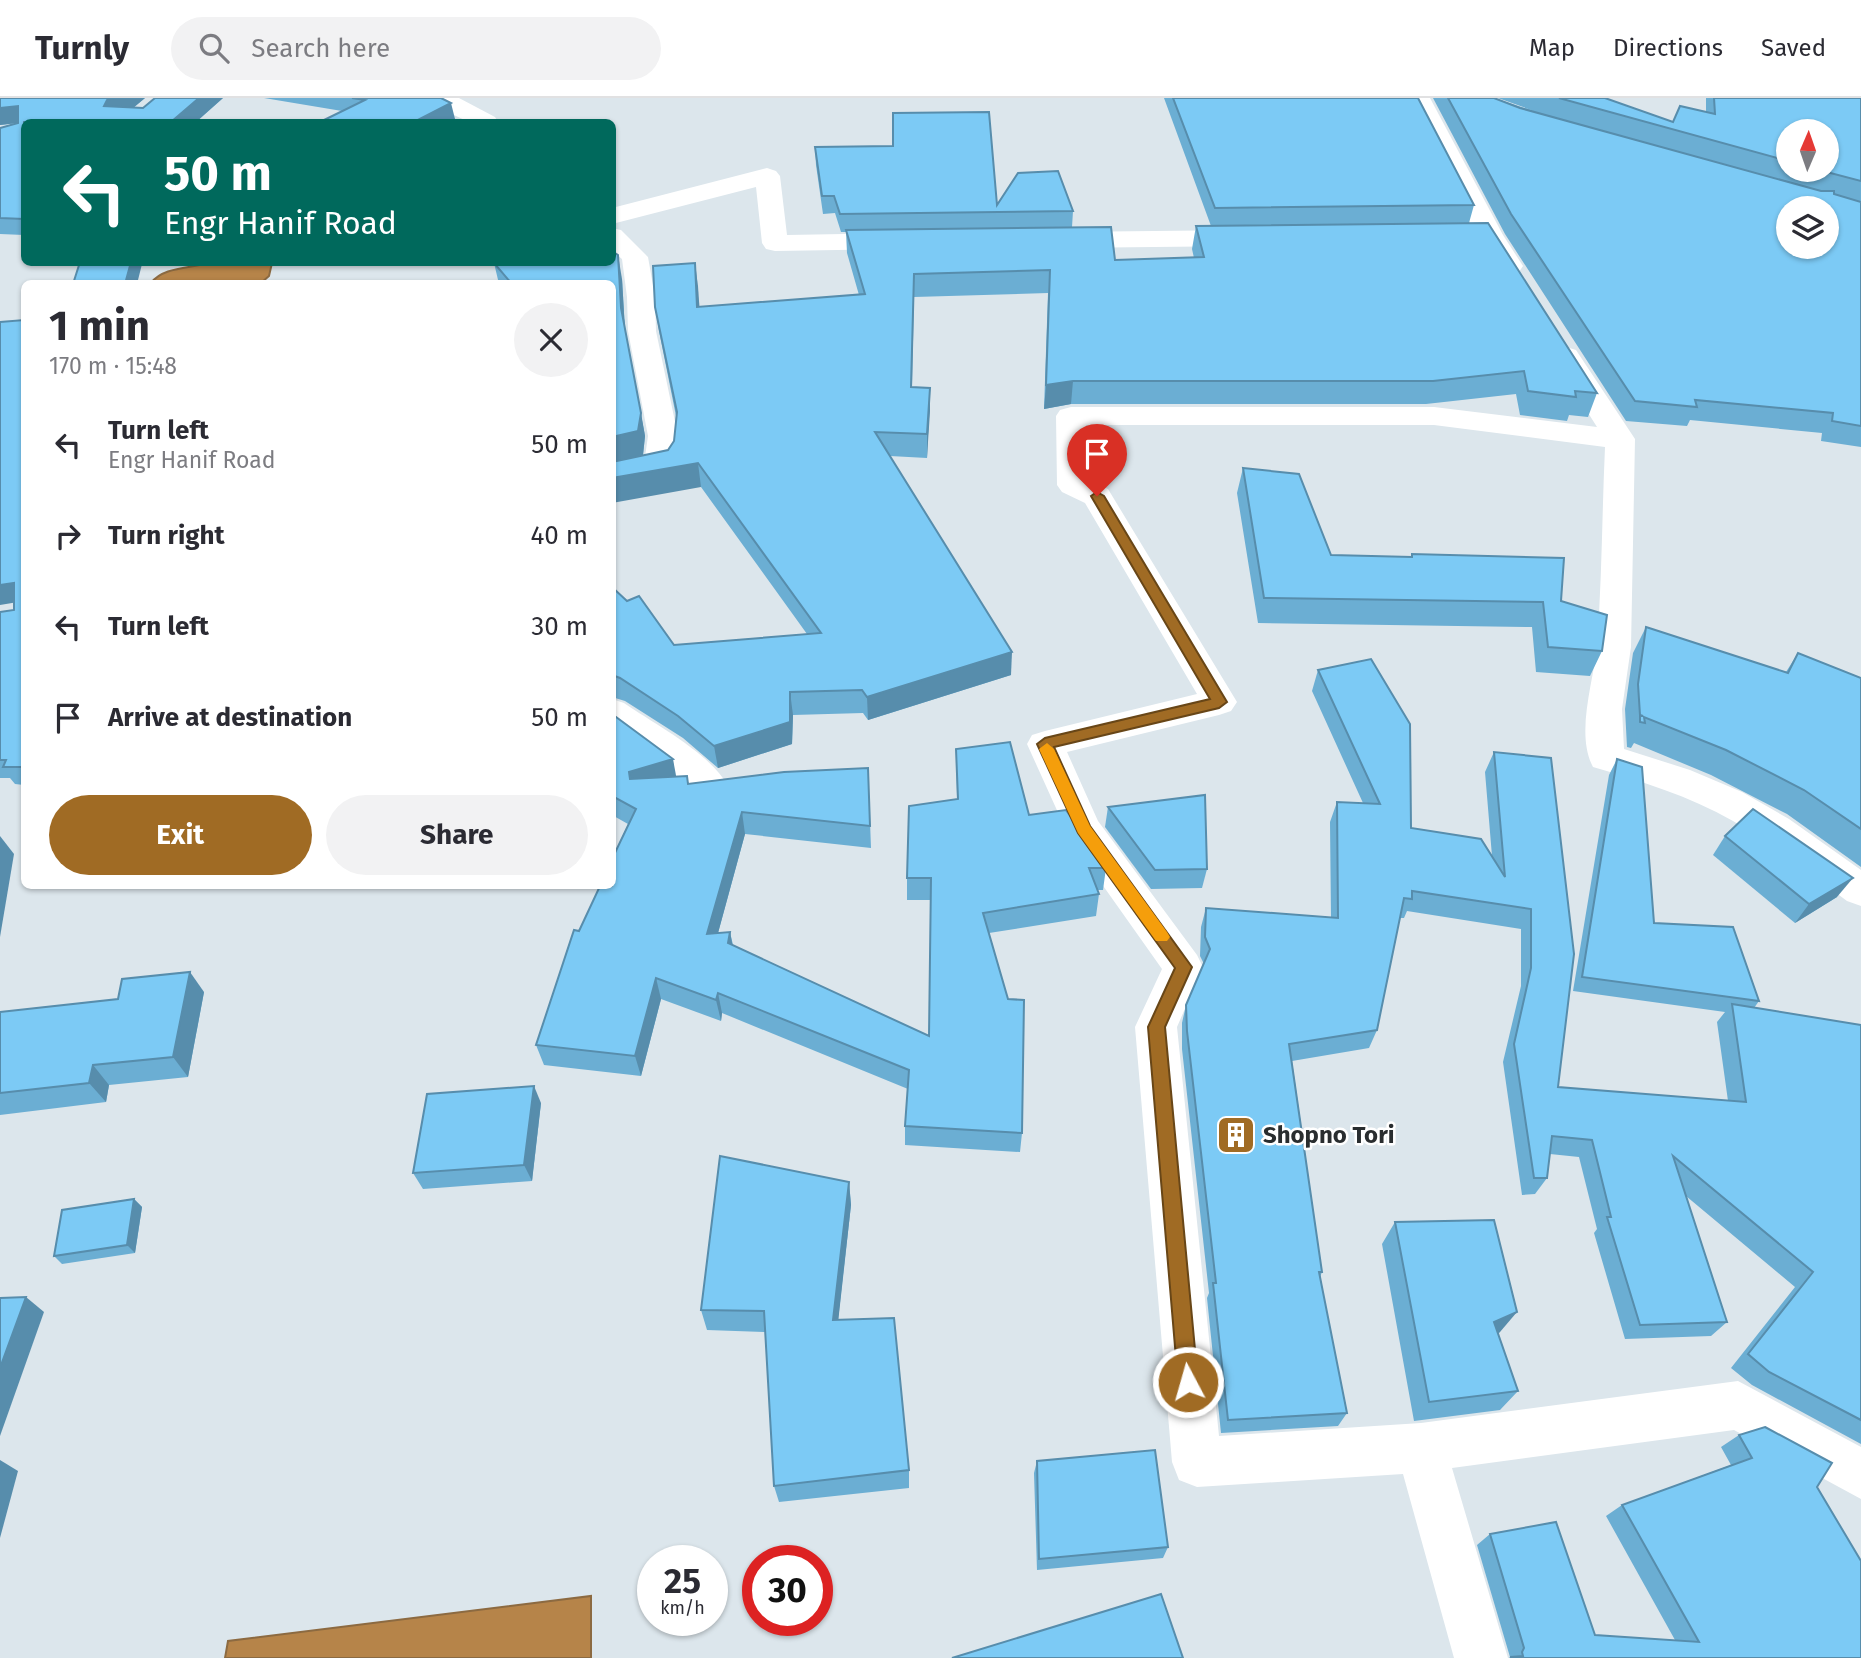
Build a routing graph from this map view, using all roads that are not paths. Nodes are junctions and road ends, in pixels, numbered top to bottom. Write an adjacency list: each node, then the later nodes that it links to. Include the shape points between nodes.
1 (436, 98): 3 (street)
2 (1418, 98): 9 (street, via 1476,235)
3 (481, 119)
4 (616, 215): 8 (street, via 767,176 775,243)
5 (1270, 237): 7 (street)
6 (616, 240): 12 (street, via 635,257 642,331 663,436 660,464)
7 (1036, 240)
8 (926, 241)
9 (1527, 294)
10 (1549, 330): 11 (street)
11 (1620, 439): 15 (street, via 1614,647 1604,709 1606,757 1674,779 1746,812); 16 (street, via 1434,416 1071,416 1073,485 1097,496 1219,702 1045,744 1083,829 1183,967 1156,1027 1197,1462)
12 (616, 473)
13 (616, 715): 14 (street)
14 (710, 786)
15 (1861, 890)
16 (1421, 1448): 17 (street, via 1738,1405); 18 (street)
17 (1860, 1472)
18 (1480, 1658)

